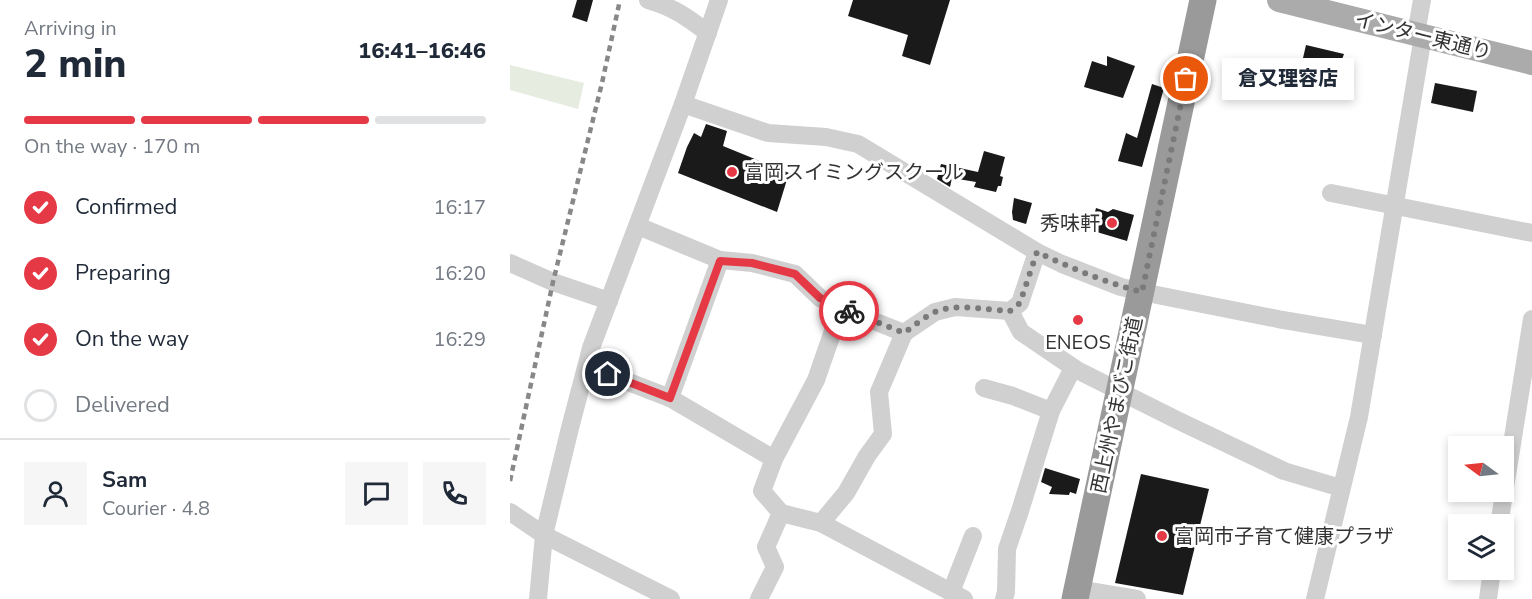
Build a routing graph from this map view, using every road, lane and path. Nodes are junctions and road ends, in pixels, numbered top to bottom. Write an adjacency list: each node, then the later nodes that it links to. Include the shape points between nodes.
1 (648, 0): 6 (street, via 685,15)
2 (719, 0): 6 (street)
3 (1203, 0): 17 (highway, 西上州やまびこ街道)
4 (1279, 0): 7 (main road, インター東通り)
5 (1422, 0): 7 (street)
6 (708, 33): 9 (street)
7 (1420, 35): 8 (main road, インター東通り); 11 (street)
8 (1532, 63)
9 (683, 104): 12 (street); 14 (street, via 768,133 826,137 858,144)
10 (1331, 193): 11 (street)
11 (1395, 207): 13 (street); 23 (street)
12 (638, 226): 15 (street); 18 (street)
13 (1532, 233)
14 (1037, 252): 17 (street); 20 (street, via 1020,303)
15 (720, 261): 19 (street, via 752,263 795,274 820,298); 28 (street)
16 (510, 263): 18 (street)
17 (1142, 292): 23 (street); 27 (highway, 西上州やまびこ街道)
18 (609, 301): 24 (street)
19 (841, 308): 22 (street); 30 (street, via 816,380)
20 (1010, 311): 22 (street, via 955,307 935,312); 25 (street, via 1021,332)
21 (1532, 319): 34 (street)
22 (904, 333): 35 (street, via 879,392 883,434 846,493)
23 (1373, 335): 31 (street, via 1359,417)
24 (587, 366): 28 (street); 36 (street)
25 (1073, 368): 27 (street); 29 (street)
26 (984, 388): 29 (street)
27 (1120, 392): 31 (street, via 1284,471); 39 (highway, 西上州やまびこ街道)
28 (670, 398): 30 (street)
29 (1051, 411): 44 (street, via 1007,549)
30 (774, 459): 33 (street, via 762,490)
31 (1341, 488): 46 (street)
32 (510, 513): 36 (street)
33 (782, 513): 35 (street); 43 (street, via 766,547 775,567)
34 (1501, 514)
35 (821, 523): 40 (street)
36 (544, 535): 41 (street); 42 (street)
37 (973, 536): 40 (street)
38 (1491, 580): 47 (street)
39 (1076, 594): 45 (street)
40 (958, 596)
41 (538, 599)
42 (672, 599)
43 (759, 599)
44 (1004, 599)
45 (1137, 599)
46 (1315, 599)
47 (1488, 599)

